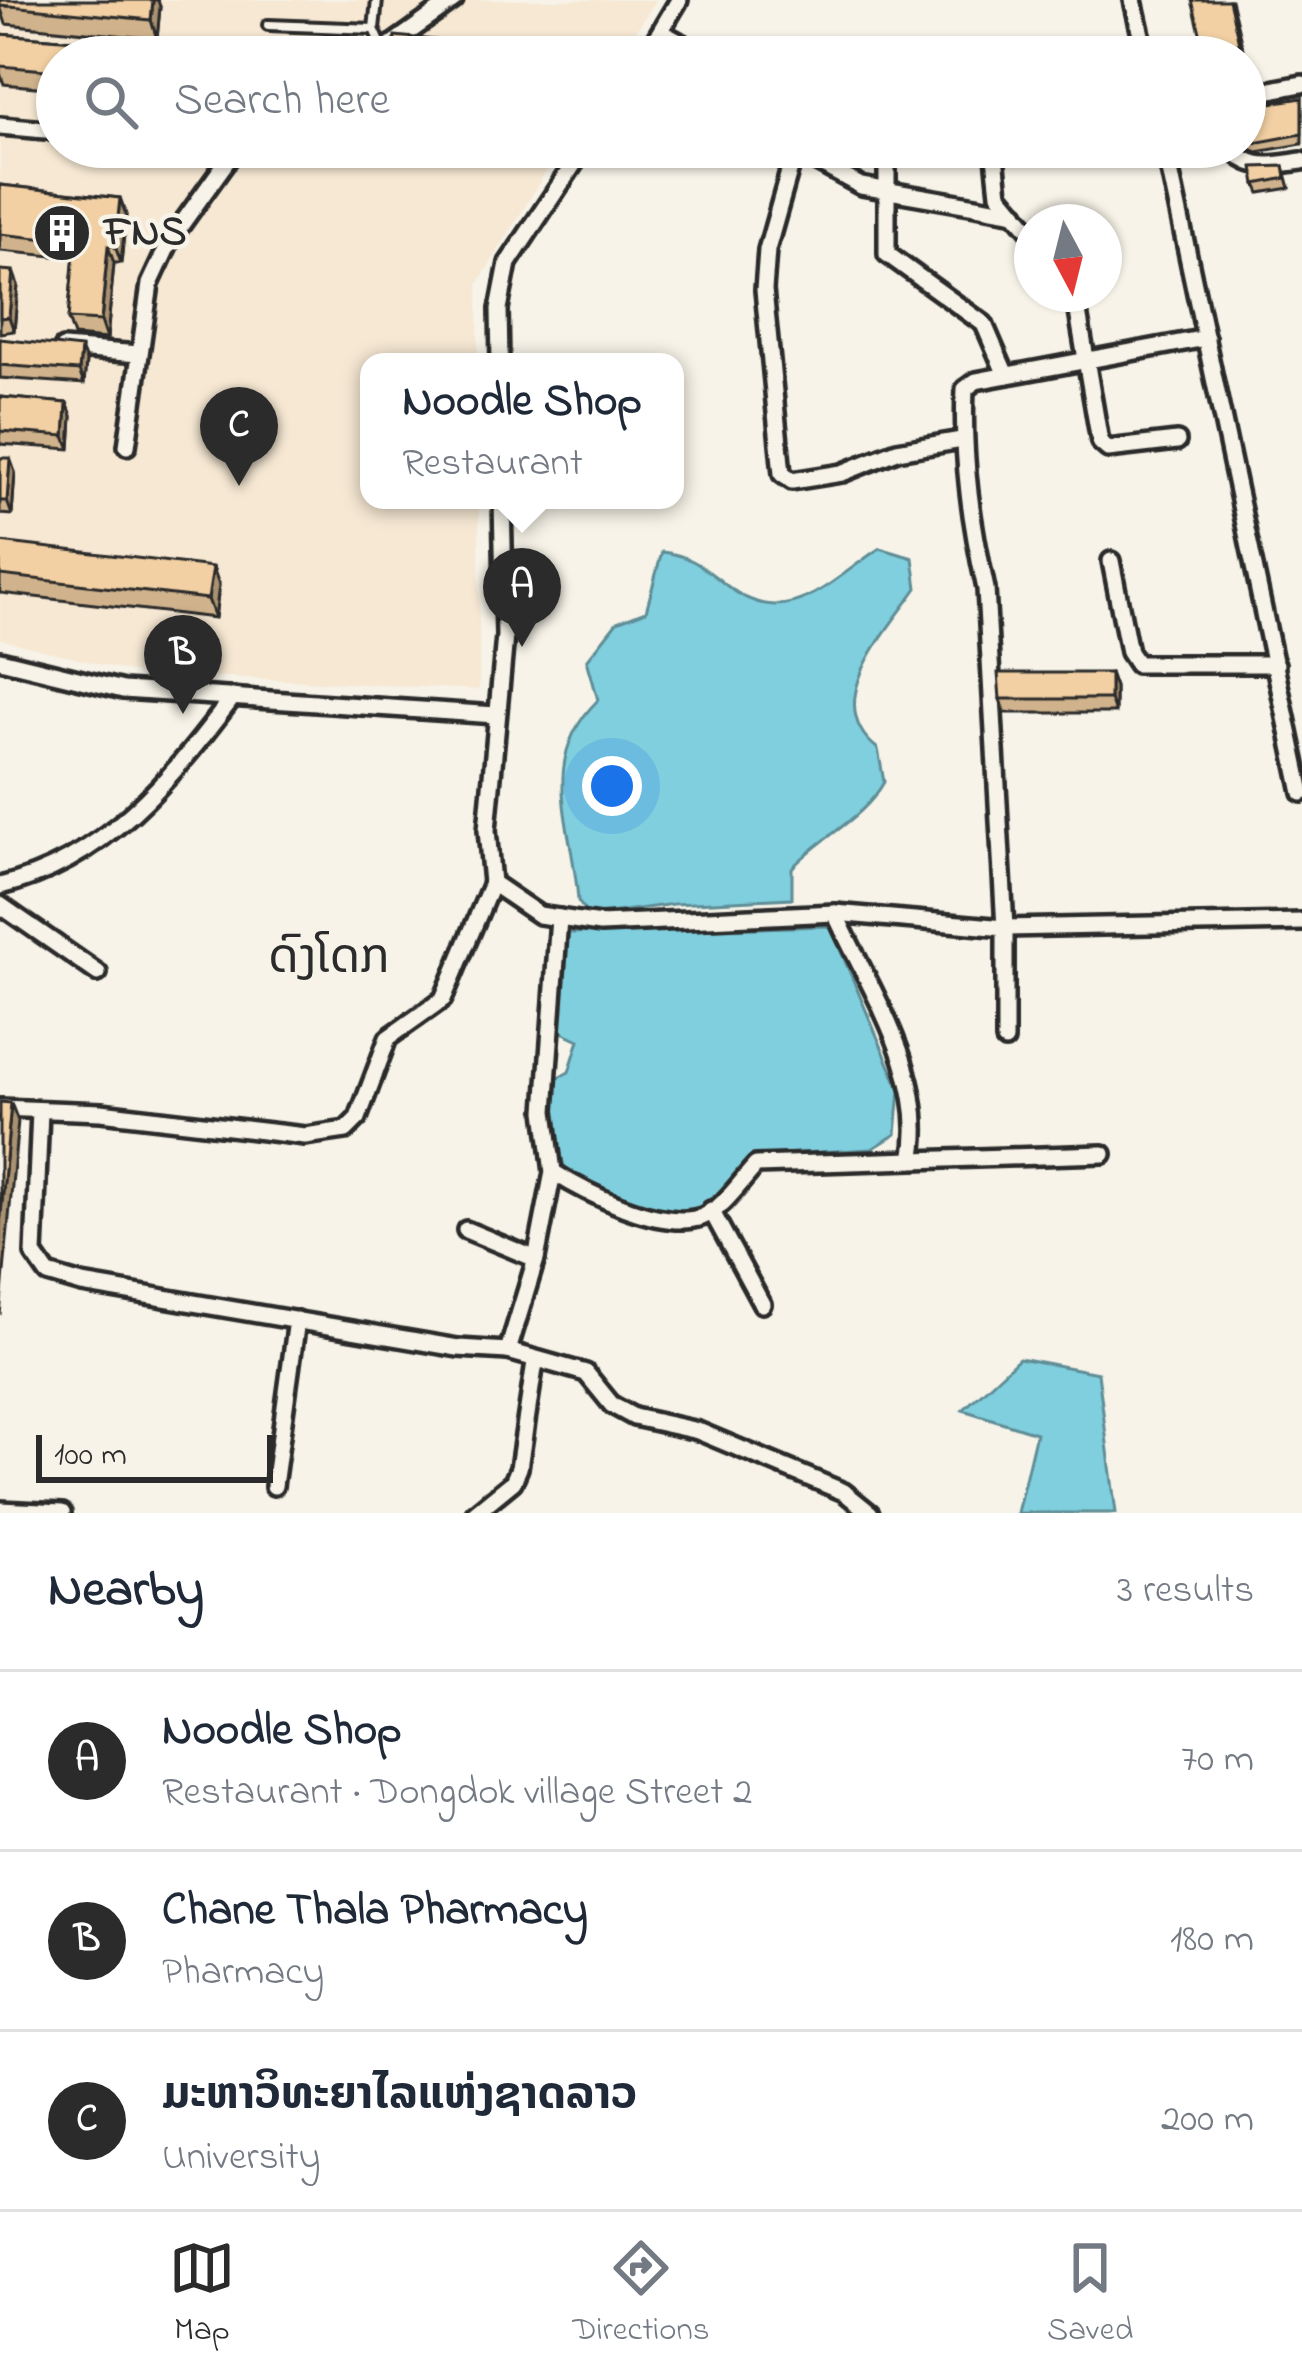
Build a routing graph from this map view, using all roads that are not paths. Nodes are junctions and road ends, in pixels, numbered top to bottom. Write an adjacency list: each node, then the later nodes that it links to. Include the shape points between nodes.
1 (376, 0): 6 (lane)
2 (454, 0): 9 (street)
3 (679, 0): 7 (street)
4 (1133, 0): 12 (street)
5 (268, 25): 6 (lane)
6 (374, 28): 8 (lane)
7 (661, 32): 10 (street); 11 (street)
8 (376, 36)
9 (404, 36)
10 (658, 36)
11 (668, 36)
12 (1141, 36)
13 (1302, 84): 14 (street)
14 (1266, 91)
15 (0, 126): 16 (street)
16 (36, 129)
17 (1302, 160): 18 (street)
18 (1266, 165)
19 (221, 168): 33 (street, via 150,284)
20 (571, 168): 32 (street, via 508,263)
21 (790, 168): 36 (street, via 766,250 764,290 785,479 842,473 897,451)
22 (827, 168): 26 (street)
23 (888, 168): 26 (street)
24 (994, 168): 27 (street, via 994,184)
25 (1170, 168): 30 (street)
26 (890, 193): 28 (street); 35 (street, via 887,254 984,324)
27 (1014, 210)
28 (1014, 213)
29 (1080, 312): 34 (street)
30 (1206, 338): 34 (street); 42 (street)
31 (46, 346): 33 (street)
32 (500, 353)
33 (139, 354): 38 (street)
34 (1090, 359): 35 (street); 37 (street, via 1100,442 1108,449)
35 (1006, 375): 36 (street, via 964,389)
36 (962, 440): 52 (street, via 973,548 986,590)
37 (1178, 441)
38 (127, 446)
39 (502, 509): 44 (street, via 505,636)
40 (1111, 561): 42 (street, via 1137,664)
41 (0, 660): 43 (street, via 123,690)
42 (1276, 664): 45 (street)
43 (233, 698): 44 (street); 47 (street, via 184,762 97,847)
44 (496, 715): 46 (street, via 487,830)
45 (1302, 793)
46 (492, 883): 50 (street, via 538,915); 56 (street, via 443,999 388,1039 346,1130 305,1136)
47 (0, 886)
48 (0, 905): 53 (street)
49 (835, 913): 50 (street, via 600,924); 52 (street); 58 (street, via 913,1089 919,1132)
50 (559, 918): 59 (street, via 545,1111)
51 (1302, 922): 52 (street)
52 (1005, 928): 54 (street)
53 (98, 973)
54 (1005, 1040)
55 (0, 1108): 56 (street)
56 (40, 1111): 64 (street, via 39,1266 82,1284)
57 (1103, 1154): 58 (street)
58 (912, 1160): 60 (street, via 756,1165)
59 (553, 1172): 60 (street, via 589,1195 674,1220); 62 (street)
60 (711, 1210): 63 (street)
61 (466, 1230): 62 (street)
62 (536, 1259): 65 (street)
63 (762, 1304)
64 (297, 1321): 65 (street); 67 (street)
65 (508, 1351): 66 (street)
66 (535, 1362): 70 (street, via 520,1468); 71 (street, via 586,1373 612,1405 634,1417 698,1431 844,1492)
67 (274, 1486)
68 (8, 1511): 69 (street)
69 (62, 1513)
70 (476, 1513)
71 (869, 1513)

